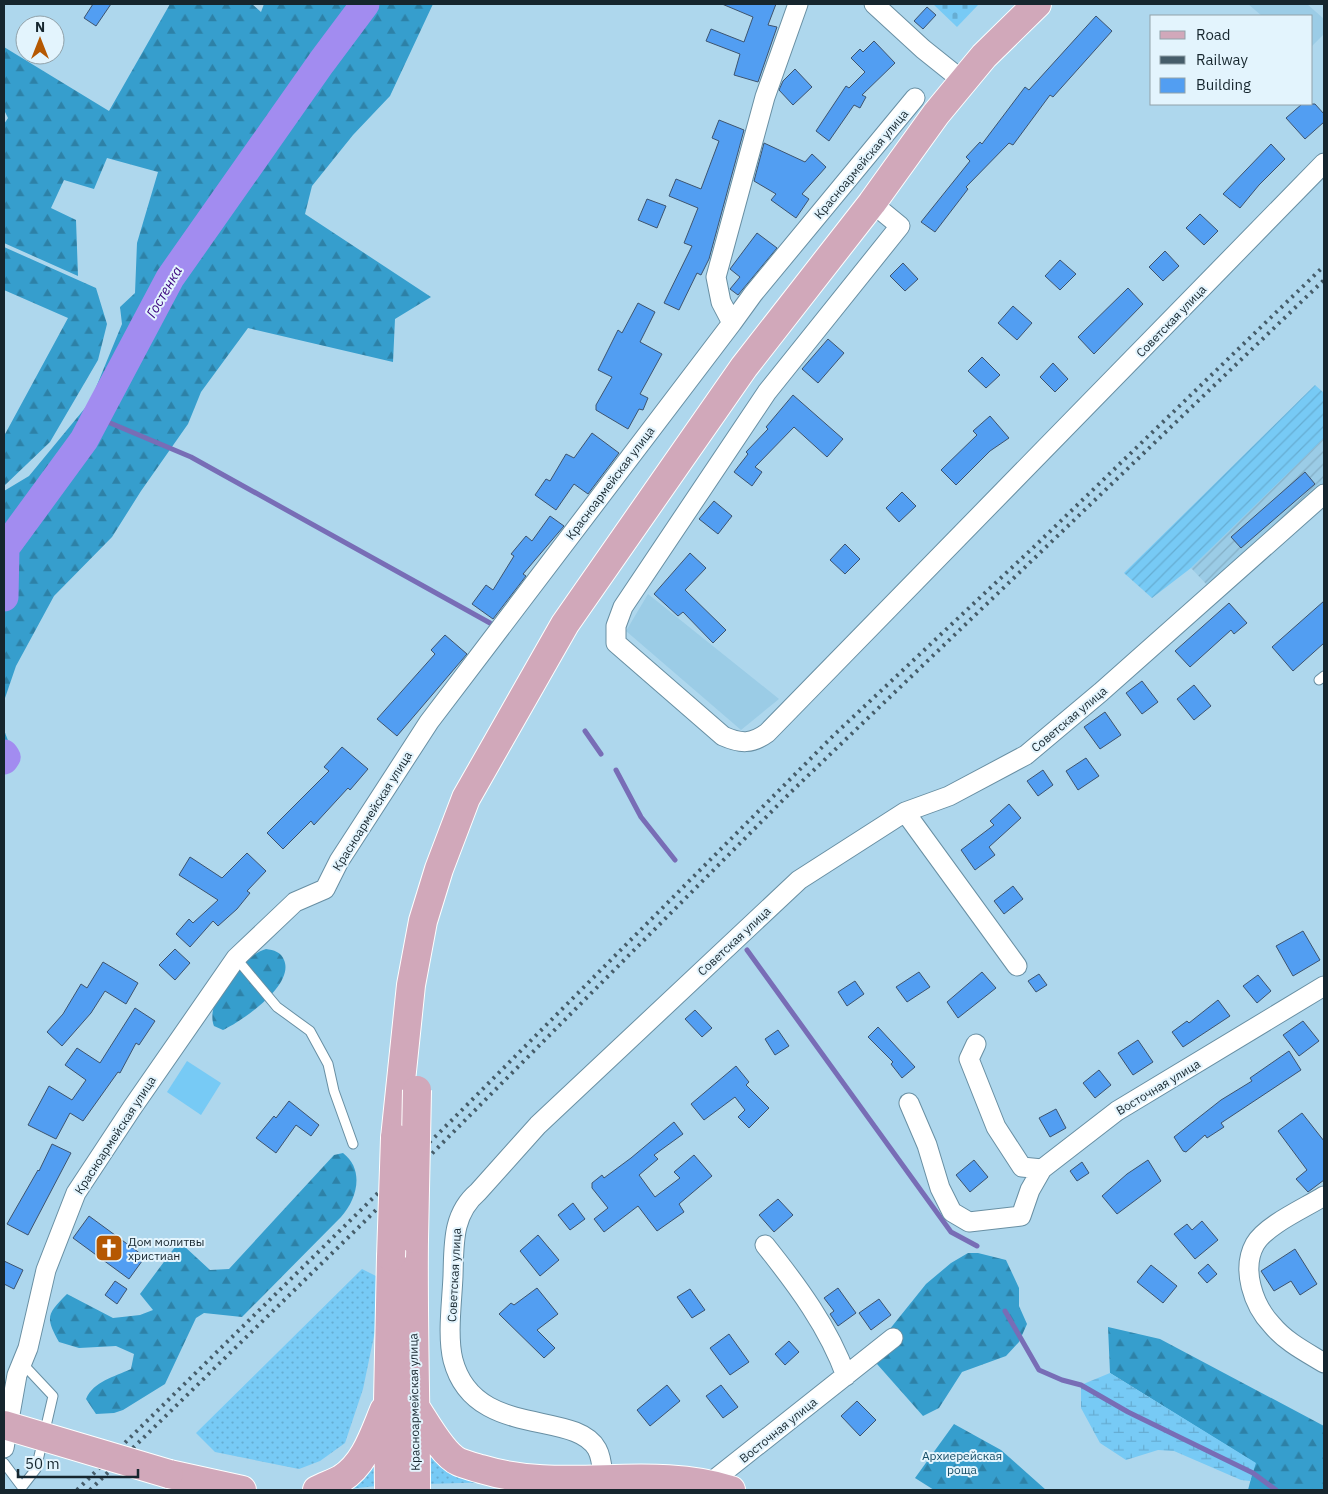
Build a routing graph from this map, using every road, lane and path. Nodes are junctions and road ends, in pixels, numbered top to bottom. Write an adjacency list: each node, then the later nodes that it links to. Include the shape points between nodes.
1 (798, 4): 8 (street, via 765,97 716,277 721,302)
2 (874, 4): 4 (street)
3 (1032, 7): 4 (main road, Красноармейская улица)
4 (963, 81): 7 (main road, Красноармейская улица)
5 (915, 98): 8 (street, Красноармейская улица)
6 (1324, 163): 7 (street, Советская улица, via 768,733 755,742 738,743 723,736 616,643 616,626 623,606 767,392 900,226)
7 (872, 203): 10 (main road, Красноармейская улица, via 744,367 565,624)
8 (732, 323): 12 (street, Красноармейская улица, via 429,722 338,861 325,889 295,902)
9 (1324, 494): 11 (street, Советская улица, via 1026,755 949,796)
10 (506, 728): 25 (main road, Красноармейская улица, bridge, via 466,798 439,869 423,921 411,985 395,1138); 26 (main road, Красноармейская улица, bridge, via 457,845 420,997 414,1239)
11 (905, 812): 13 (street); 31 (street, Советская улица, via 799,880 538,1125 468,1201 460,1214 454,1231 451,1325 452,1358 458,1373 464,1384 494,1410 584,1435 597,1448)
12 (236, 958): 17 (lane, via 277,1007 310,1031 328,1064); 22 (street, Красноармейская улица, via 76,1192 46,1270)
13 (1017, 966)
14 (1324, 986): 18 (street, Восточная улица, via 1117,1111)
15 (976, 1044): 18 (street, via 969,1059 996,1127 1022,1167)
16 (909, 1103): 18 (street, Восточная улица, via 952,1212 969,1222 1021,1216)
17 (353, 1144)
18 (1042, 1169)
19 (1324, 1196): 23 (street, via 1268,1231 1255,1244 1247,1270 1256,1300 1271,1325)
20 (765, 1245): 24 (street, via 819,1319 837,1350)
21 (893, 1338): 24 (street, Восточная улица)
22 (23, 1364): 28 (street, Красноармейская улица, via 17,1375); 29 (lane, via 52,1396 36,1469 22,1487)
23 (1324, 1364)
24 (846, 1376): 33 (street, Восточная улица)
25 (388, 1402): 36 (main road, via 368,1450 343,1478); 37 (main road, Красноармейская улица)
26 (416, 1408): 32 (main road, via 457,1462 503,1476); 38 (main road, Красноармейская улица)
27 (4, 1425): 30 (main road, bridge)
28 (4, 1448)
29 (4, 1464)
30 (169, 1474): 34 (main road); 35 (main road)
31 (603, 1478): 32 (main road); 33 (main road, via 651,1478)
32 (567, 1481): 39 (main road)
33 (721, 1487)
34 (206, 1490)
35 (242, 1490)
36 (317, 1490)
37 (389, 1490)
38 (416, 1490)
39 (493, 1490)

